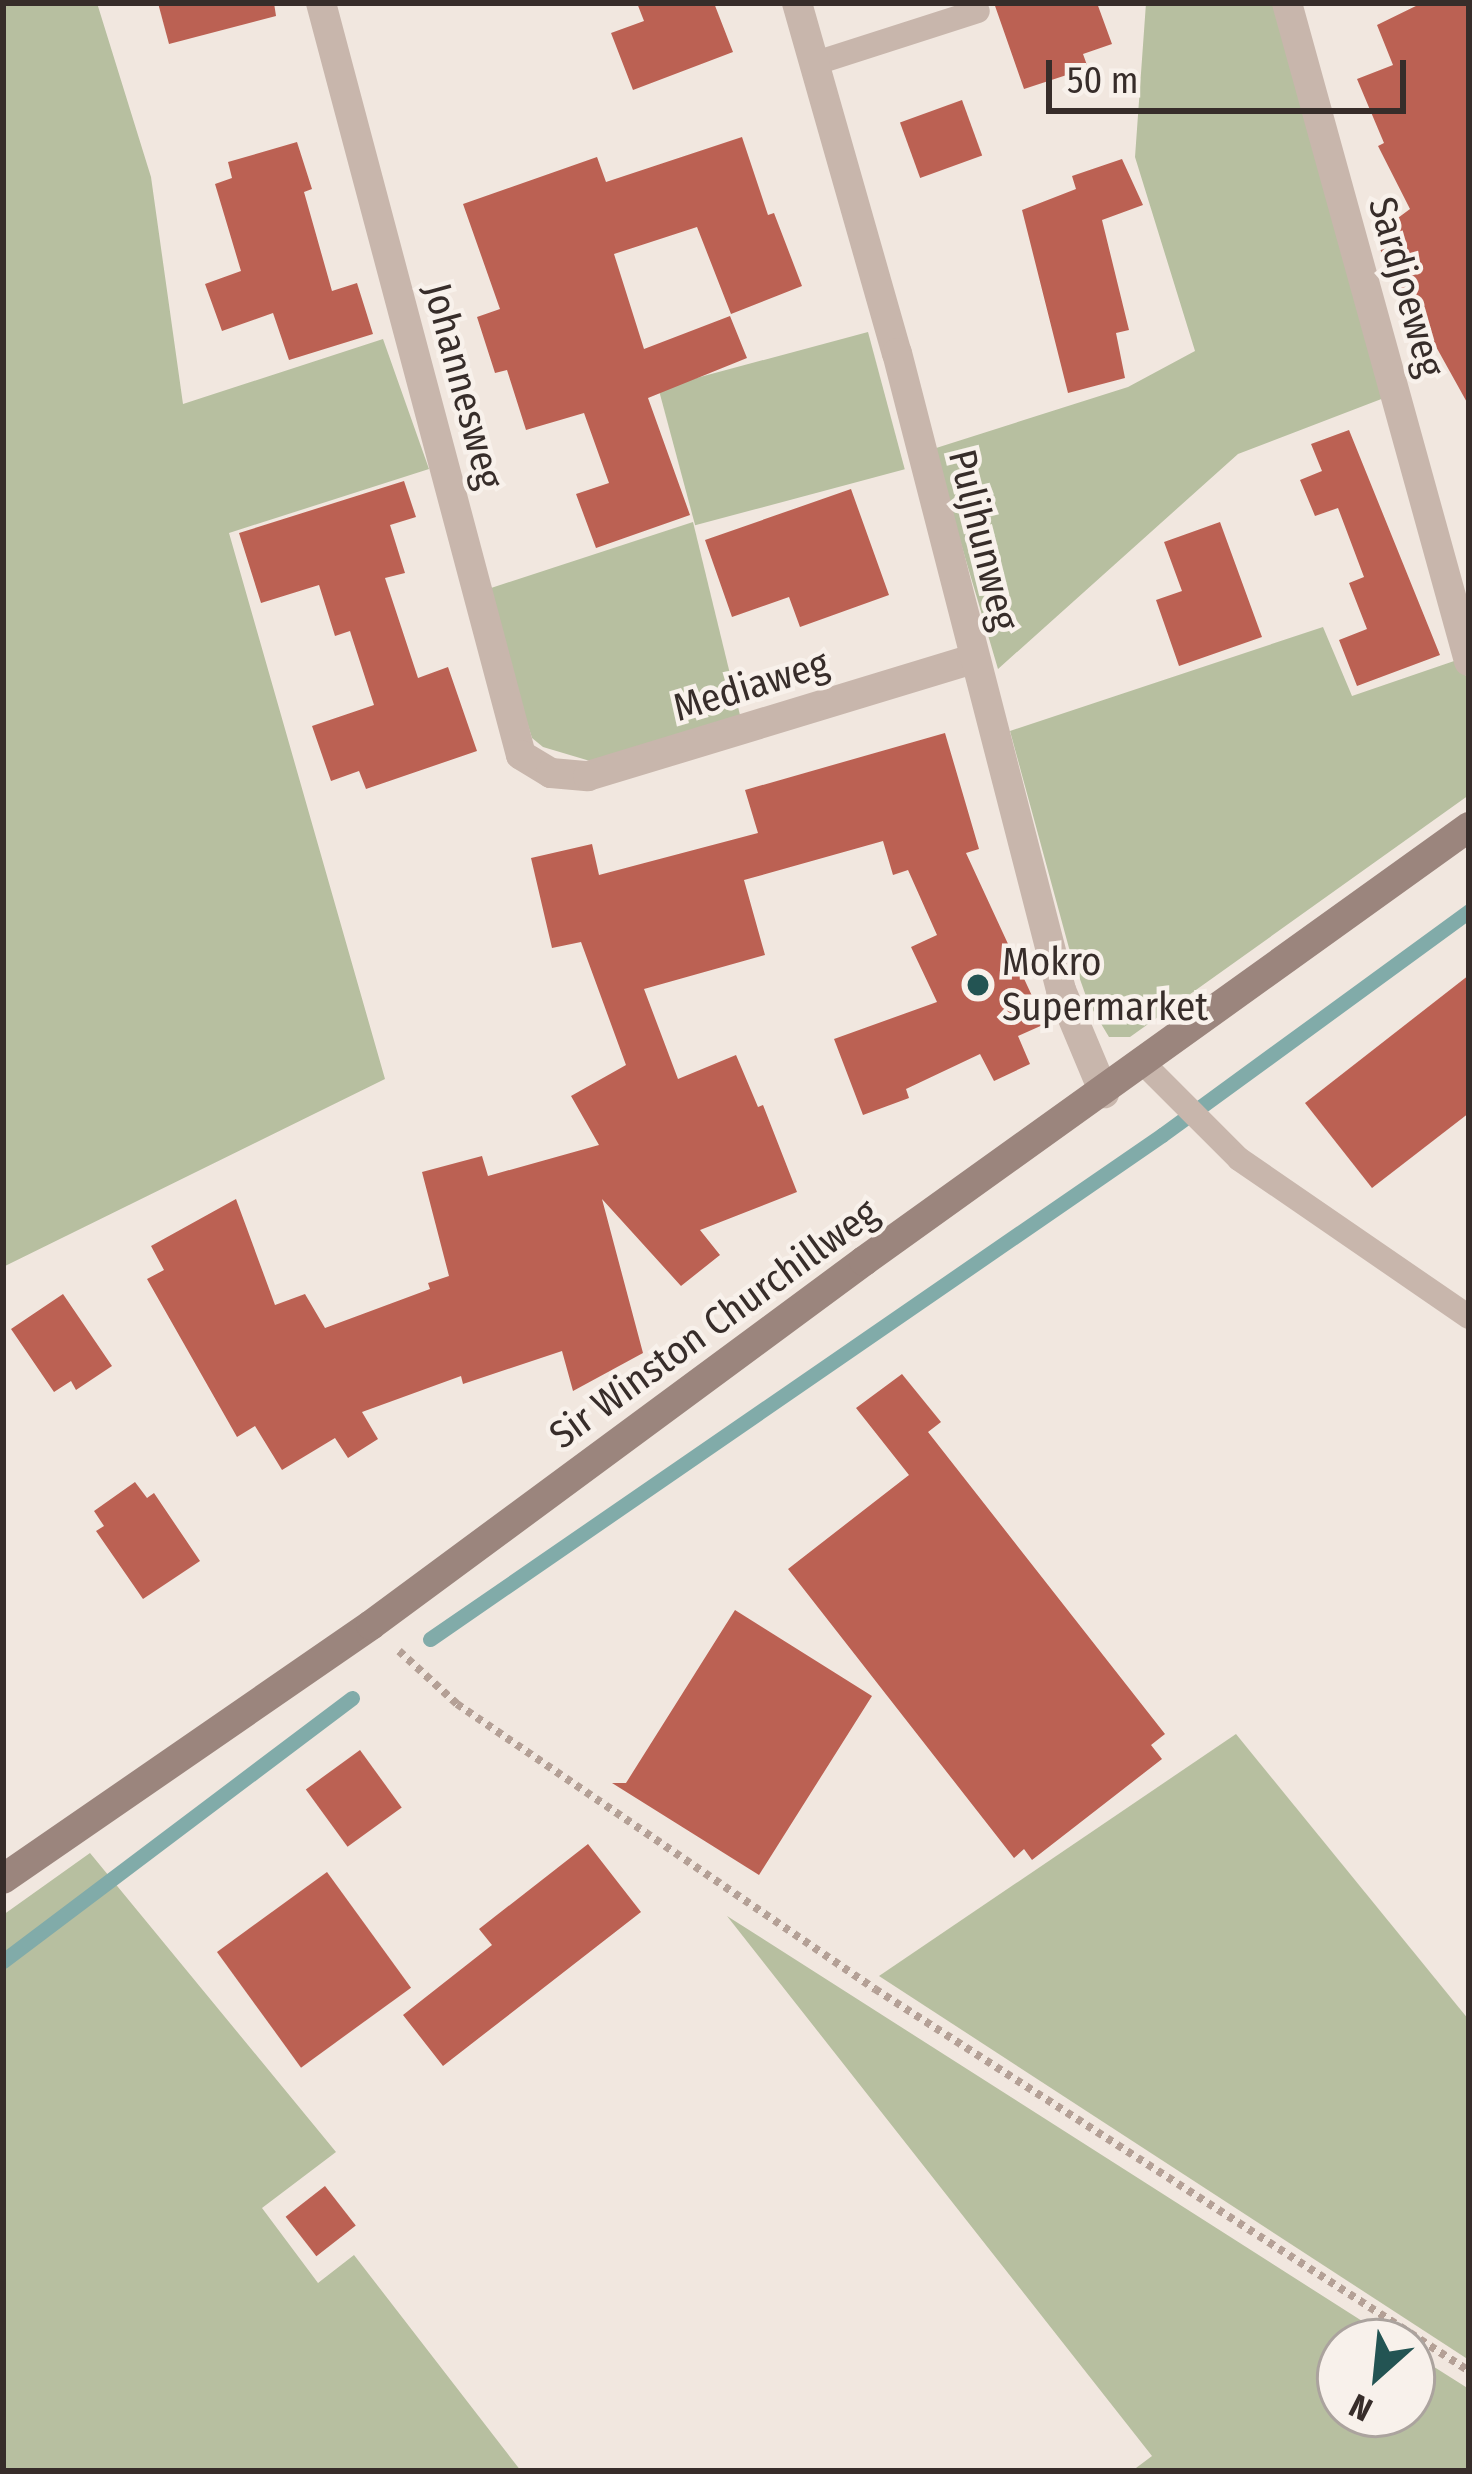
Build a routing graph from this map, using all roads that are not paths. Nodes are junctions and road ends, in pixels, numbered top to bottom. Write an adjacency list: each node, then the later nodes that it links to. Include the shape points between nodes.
1 (321, 3): 8 (street, Johannesweg, via 521,755)
2 (797, 3): 5 (street, Puljhunweg)
3 (1286, 3): 7 (street, Sardjoeweg)
4 (978, 11): 5 (lane)
5 (813, 64): 6 (street, Puljhunweg)
6 (972, 659): 8 (street, Mediaweg, via 588,776); 11 (street, Puljhunweg, via 1060,990)
7 (1469, 661)
8 (551, 773)
9 (1469, 827): 10 (street, Sir Winston Churchillweg)
10 (1142, 1062): 11 (street, Sir Winston Churchillweg); 12 (lane, via 1229,1150)
11 (1104, 1093): 13 (street, Sir Winston Churchillweg, via 371,1625)
12 (1469, 1317)
13 (3, 1880)

